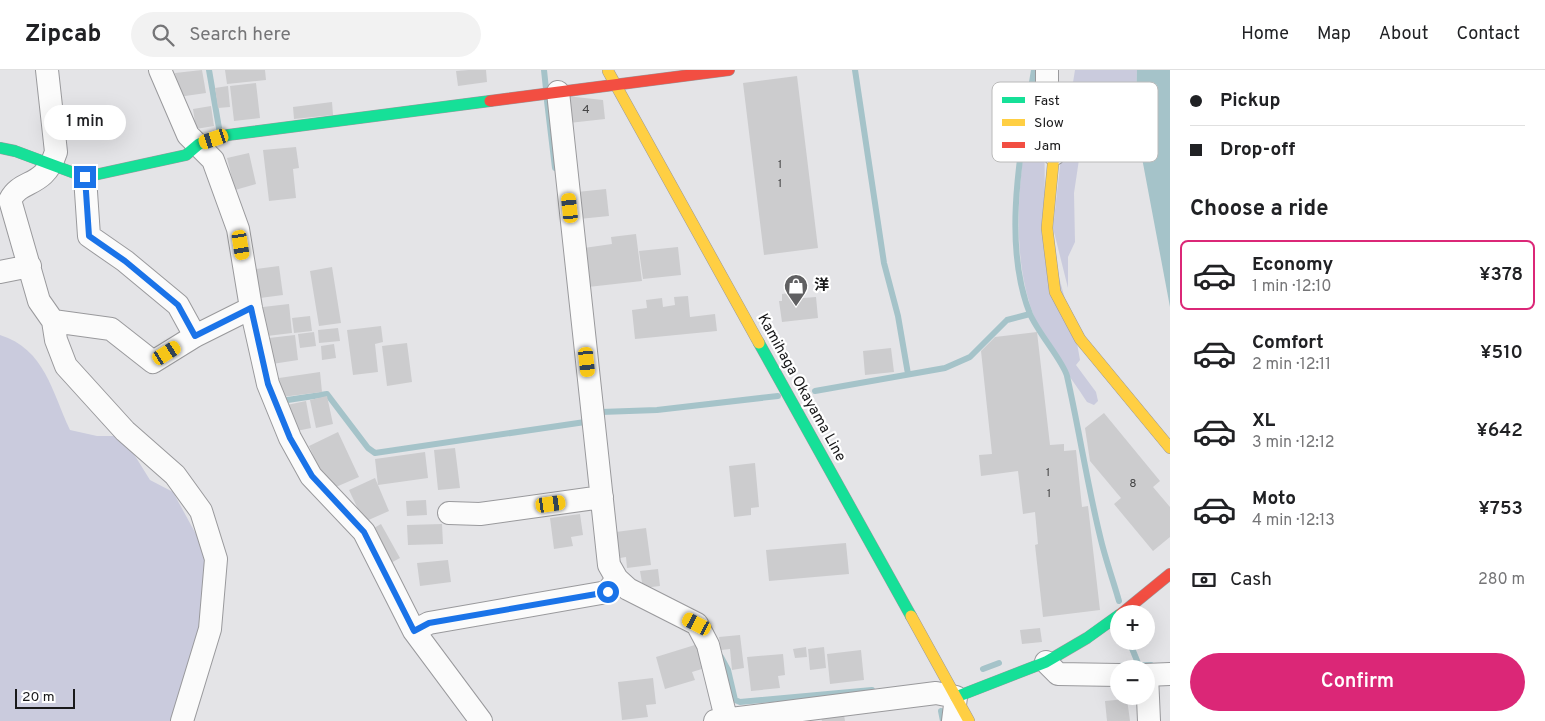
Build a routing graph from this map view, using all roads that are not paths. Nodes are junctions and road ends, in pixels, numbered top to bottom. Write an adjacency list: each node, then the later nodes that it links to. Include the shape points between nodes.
1 (47, 70): 10 (street, via 56,152)
2 (160, 70): 7 (street, via 188,135)
3 (607, 70): 5 (main road, Kamihaga Okayama Line)
4 (729, 70): 5 (main road)
5 (614, 84): 6 (main road); 29 (main road, Kamihaga Okayama Line)
6 (551, 92): 7 (main road, via 228,135); 18 (street)
7 (199, 144): 11 (main road, via 186,155); 14 (street, via 213,160 238,229)
8 (0, 148): 10 (main road)
9 (1053, 162): 17 (main road, via 1047,228 1055,292 1080,339)
10 (52, 164): 11 (main road); 12 (street, via 44,176 14,191 10,200)
11 (85, 177): 16 (street, via 89,236 178,305)
12 (30, 266): 13 (street); 15 (street, via 39,300)
13 (0, 272)
14 (251, 308): 16 (street); 24 (street, via 268,384 290,438 312,476 364,532)
15 (53, 321): 16 (street, via 112,329 153,362); 32 (street, via 66,366 125,431 176,475 201,511 216,559 210,629)
16 (195, 336)
17 (1170, 448)
18 (595, 498): 19 (street, via 480,514); 21 (street)
19 (449, 513)
20 (1170, 574): 22 (main road)
21 (612, 585): 24 (street, via 429,623); 31 (street, via 628,589 697,624 708,645)
22 (1132, 605)
23 (1110, 622): 25 (main road)
24 (414, 631): 33 (street)
25 (1046, 662): 28 (street, via 1058,674); 29 (main road)
26 (1170, 674): 27 (street)
27 (1155, 675)
28 (1110, 676)
29 (956, 697): 31 (street, via 936,693); 34 (street); 35 (main road, Kamihaga Okayama Line)
30 (1148, 705): 36 (street)
31 (720, 719)
32 (182, 721)
33 (480, 721)
34 (953, 721)
35 (969, 721)
36 (1149, 721)

